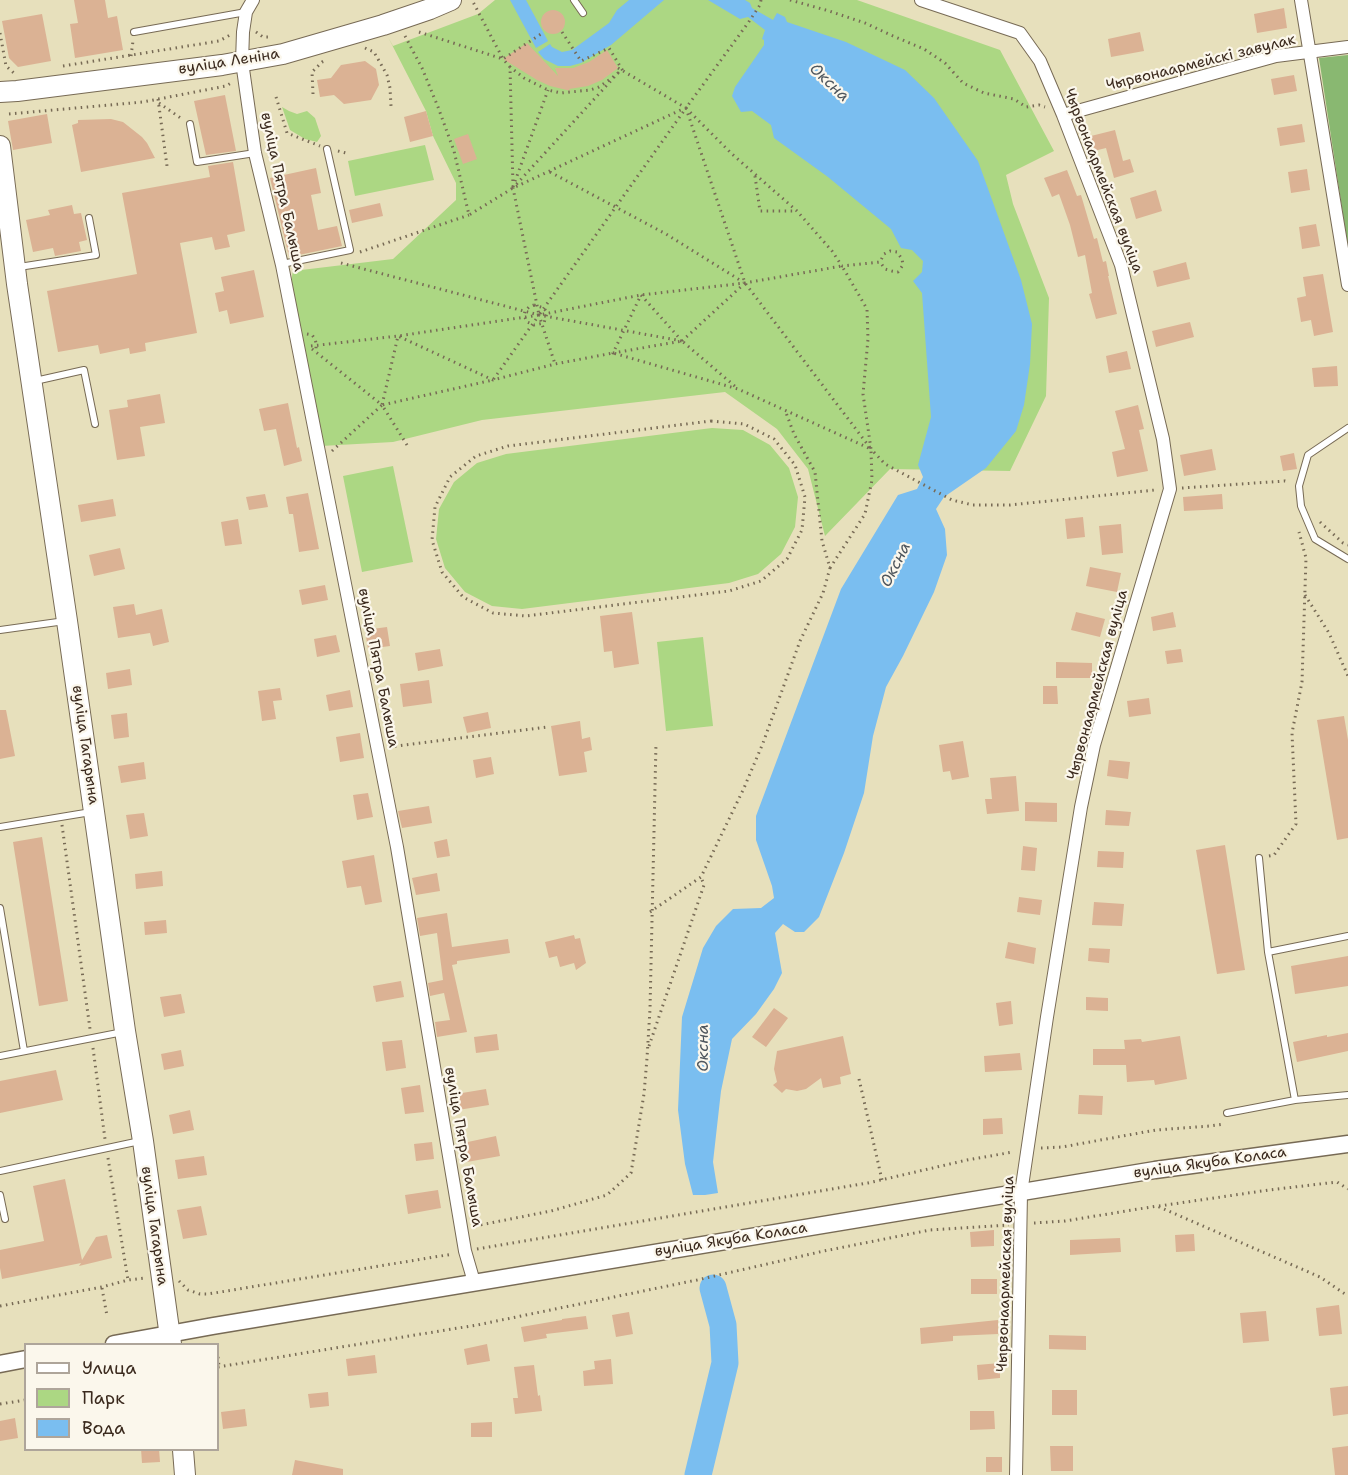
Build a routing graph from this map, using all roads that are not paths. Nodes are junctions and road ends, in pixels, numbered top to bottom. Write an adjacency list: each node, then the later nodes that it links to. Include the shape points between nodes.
1 (253, 0): 6 (street)
2 (451, 0): 11 (main road, вуліца Леніна, via 338,38)
3 (574, 0): 7 (lane)
4 (921, 0): 13 (street, Чырвонаармейская вуліца, via 1020,33 1040,61)
5 (1301, 0): 10 (street)
6 (246, 12): 8 (lane); 11 (street, вуліца Пятра Балыша)
7 (583, 13)
8 (134, 32)
9 (1348, 47): 10 (street, Чырвонаармейскі завулак)
10 (1310, 51): 13 (street, Чырвонаармейскі завулак, via 1276,56); 22 (street)
11 (242, 62): 12 (main road, вуліца Леніна); 17 (street, вуліца Пятра Балыша)
12 (0, 92)
13 (1063, 115): 44 (street, Чырвонаармейская вуліца, via 1121,265 1163,439 1170,489 1094,745 1079,818)
14 (190, 124): 17 (lane, via 197,162)
15 (0, 146): 19 (main road, вуліца Гагарына)
16 (327, 149): 20 (lane, via 350,250)
17 (255, 153): 20 (street, вуліца Пятра Балыша)
18 (89, 218): 21 (lane, via 96,255)
19 (6, 247): 21 (main road, вуліца Гагарына)
20 (282, 265): 47 (street, вуліца Пятра Балыша, via 397,847 465,1251)
21 (15, 268): 23 (main road, вуліца Гагарына)
22 (1348, 285)
23 (32, 381): 24 (lane, via 84,370); 27 (main road, вуліца Гагарына)
24 (95, 424)
25 (1348, 428): 26 (lane, via 1308,455 1299,486 1301,506 1316,539)
26 (1348, 559)
27 (67, 621): 28 (lane); 29 (main road, вуліца Гагарына)
28 (0, 630)
29 (94, 812): 30 (lane); 35 (main road, вуліца Гагарына)
30 (0, 827)
31 (1259, 858): 34 (lane)
32 (0, 908): 36 (lane)
33 (1348, 936): 34 (lane)
34 (1268, 952): 39 (lane)
35 (125, 1031): 36 (lane); 41 (main road, вуліца Гагарына)
36 (24, 1052): 37 (lane)
37 (0, 1056)
38 (1348, 1095): 39 (lane)
39 (1295, 1100): 40 (lane)
40 (1227, 1113)
41 (142, 1141): 43 (lane); 48 (main road, вуліца Гагарына)
42 (1348, 1144): 44 (main road, вуліца Якуба Коласа)
43 (0, 1171)
44 (1021, 1193): 47 (main road, вуліца Якуба Коласа); 54 (street, Чырвонаармейская вуліца)
45 (0, 1195): 46 (lane)
46 (5, 1220)
47 (474, 1282): 48 (main road, вуліца Якуба Коласа)
48 (170, 1339): 49 (main road, вуліца Якуба Коласа)
49 (125, 1343)
50 (24, 1359): 51 (main road)
51 (0, 1364)
52 (183, 1451): 53 (main road)
53 (185, 1475)
54 (1016, 1475)

